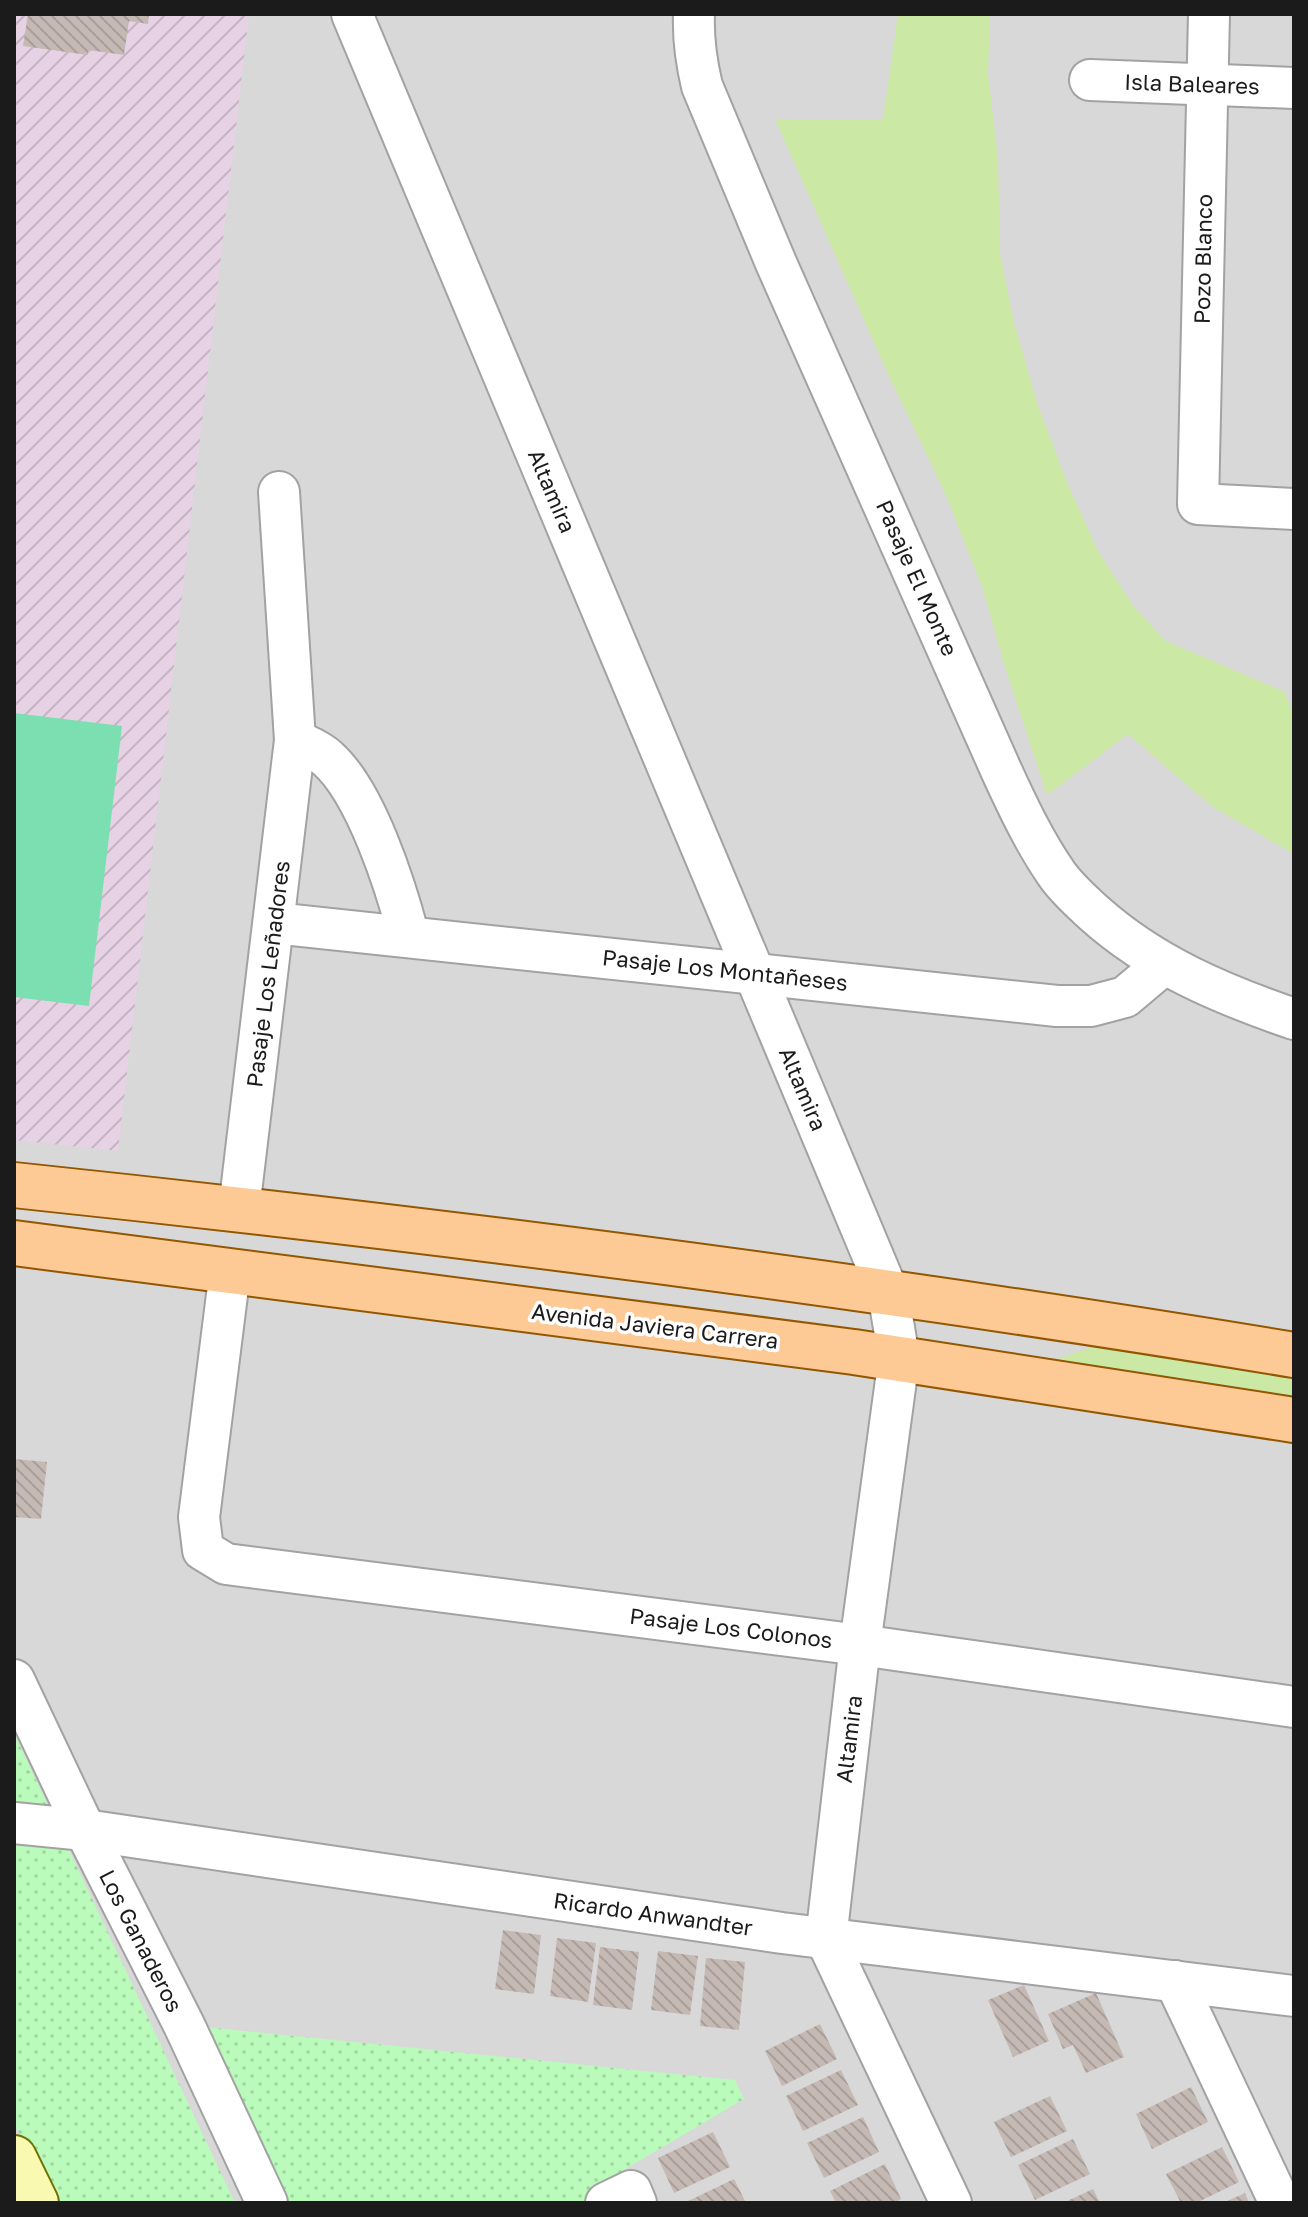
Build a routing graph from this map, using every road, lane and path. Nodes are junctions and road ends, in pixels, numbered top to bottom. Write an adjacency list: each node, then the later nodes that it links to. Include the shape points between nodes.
1 (352, 14): 5 (street, Altamira)
2 (385, 14): 5 (street)
3 (694, 14): 14 (street, Pasaje El Monte, via 702,86 1022,814 1058,876 1081,901)
4 (1209, 14): 7 (street, Pozo Blanco)
5 (377, 77): 15 (street, Altamira)
6 (1090, 80): 7 (street, Isla Baleares)
7 (1207, 84): 8 (street, Isla Baleares); 10 (street, Pozo Blanco, via 1198,504)
8 (1294, 88)
9 (279, 492): 11 (street, Pasaje Los Leñadores)
10 (1294, 509)
11 (295, 740): 12 (street, Pasaje Los Leñadores); 13 (street, via 327,757 348,783 378,842)
12 (274, 923): 13 (street, Pasaje Los Montañeses); 18 (street, Pasaje Los Leñadores)
13 (409, 937): 15 (street, Pasaje Los Montañeses)
14 (1163, 965): 15 (street, Pasaje Los Montañeses, via 1125,997 1091,1006); 16 (street, Pasaje El Monte)
15 (754, 973): 21 (street, Altamira)
16 (1294, 1019)
17 (14, 1185): 18 (main road)
18 (239, 1209): 21 (main road)
19 (14, 1243): 20 (main road, Avenida Javiera Carrera)
20 (230, 1271): 23 (main road, Avenida Javiera Carrera); 25 (street, Pasaje Los Colonos, via 199,1517 203,1550 226,1564)
21 (888, 1292): 22 (main road); 23 (street, Altamira)
22 (1294, 1355)
23 (899, 1358): 24 (main road, Avenida Javiera Carrera); 25 (street, Altamira)
24 (1294, 1420)
25 (860, 1645): 27 (street, Pasaje Los Colonos); 30 (street, Altamira)
26 (14, 1680): 29 (street, Los Ganaderos)
27 (1294, 1707)
28 (14, 1823): 29 (street, Ricardo Anwandter)
29 (85, 1830): 30 (street, Ricardo Anwandter); 35 (street, Los Ganaderos)
30 (826, 1939): 31 (street, Ricardo Anwandter); 38 (street)
31 (1175, 1981): 32 (street, Ricardo Anwandter); 39 (street)
32 (1294, 1996)
33 (14, 2158): 34 (street)
34 (36, 2203)
35 (267, 2203)
36 (606, 2203): 37 (street, via 631,2191)
37 (636, 2203)
38 (951, 2203)
39 (1280, 2203)

